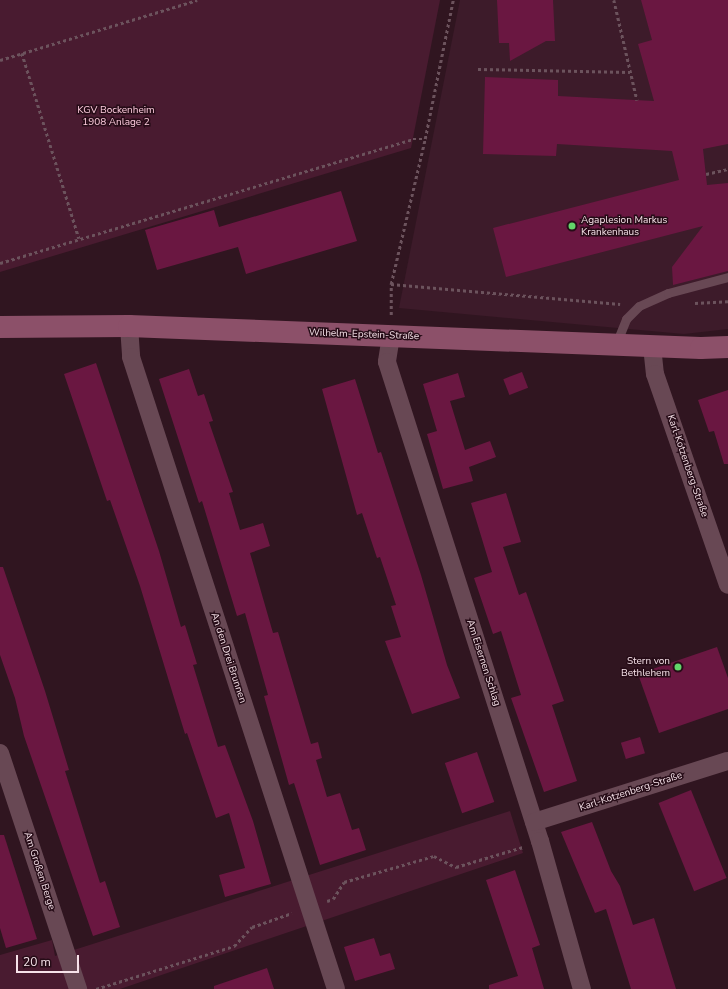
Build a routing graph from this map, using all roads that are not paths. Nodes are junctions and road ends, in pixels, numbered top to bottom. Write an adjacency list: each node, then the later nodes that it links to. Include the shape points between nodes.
1 (728, 277): 5 (lane, via 668,293 639,306 626,319)
2 (129, 326): 3 (main road, Wilhelm-Epstein-Straße); 4 (main road, Wilhelm-Epstein-Straße); 13 (street, An den Drei Brunnen, via 131,357)
3 (0, 327)
4 (391, 336): 5 (main road, Wilhelm-Epstein-Straße); 11 (street, Am Eisernen Schlag, via 387,362)
5 (616, 344): 6 (main road, Wilhelm-Epstein-Straße)
6 (652, 346): 7 (main road, Wilhelm-Epstein-Straße); 8 (street, Karl-Kotzenberg-Straße, via 655,374)
7 (728, 346)
8 (728, 585)
9 (0, 753): 12 (street, Am Großen Berge)
10 (728, 761): 11 (street, Karl-Kotzenberg-Straße)
11 (534, 822): 14 (street, Am Eisernen Schlag)
12 (78, 989)
13 (336, 989)
14 (582, 989)

